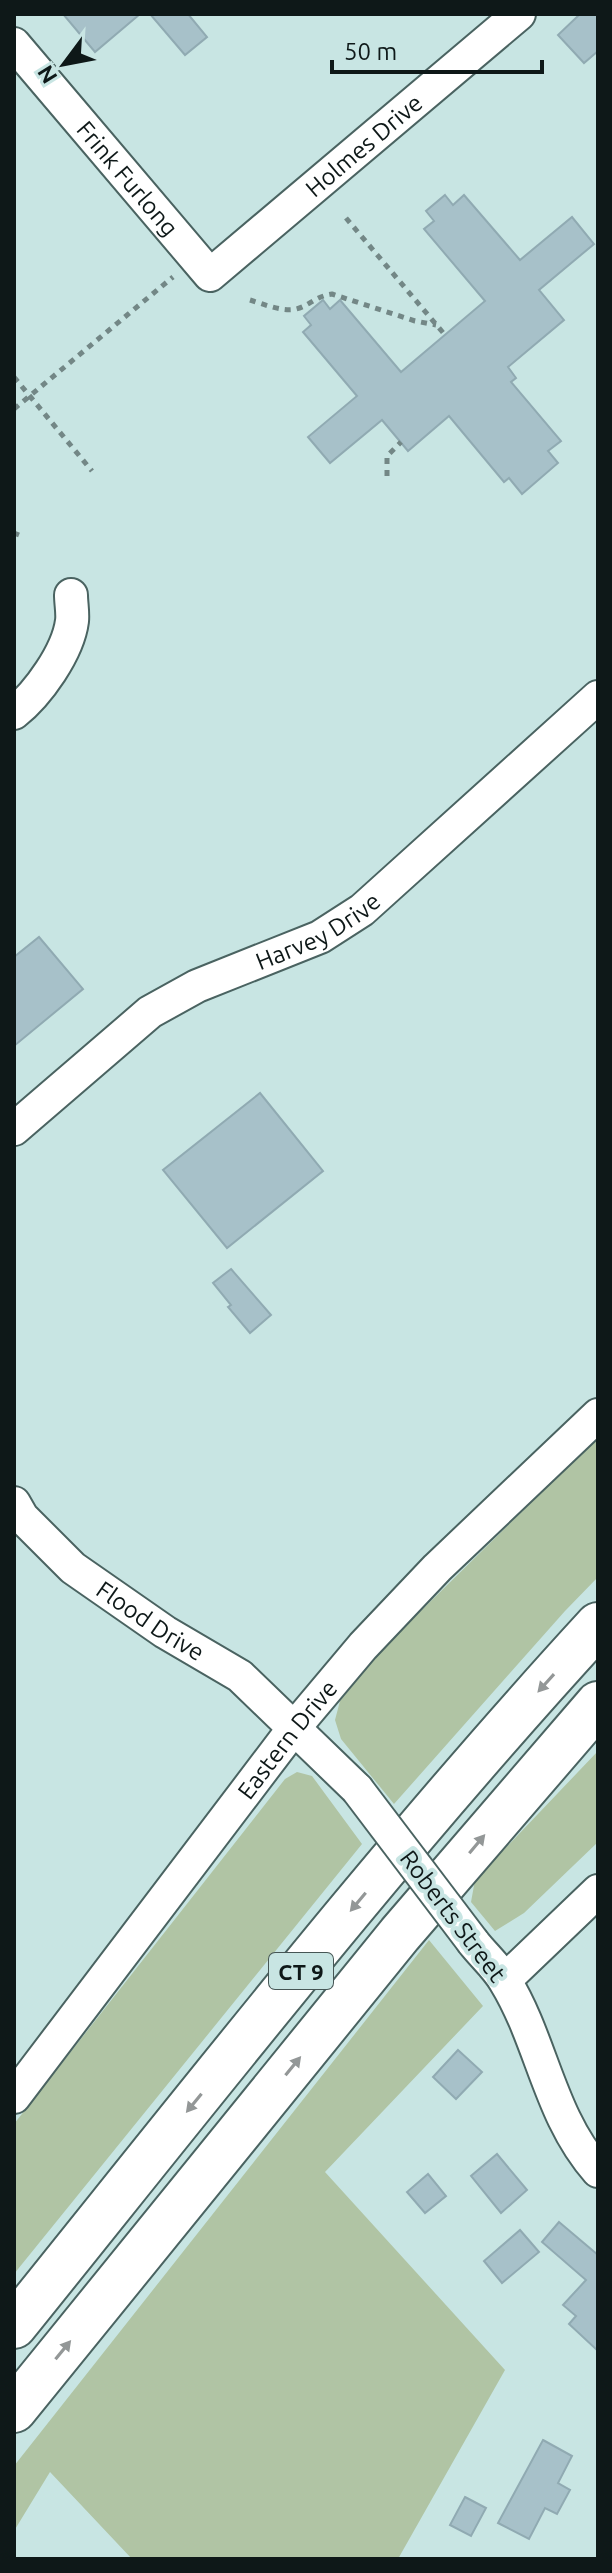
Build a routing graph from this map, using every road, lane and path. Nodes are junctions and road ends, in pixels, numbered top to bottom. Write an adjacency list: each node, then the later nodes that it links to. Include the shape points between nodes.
1 (519, 14): 4 (street, Holmes Drive)
2 (14, 44): 4 (street, Frink Furlong)
3 (346, 218): 6 (path)
4 (195, 273): 9 (path)
5 (250, 300): 6 (path, via 288,310 332,294)
6 (436, 325): 7 (path)
7 (445, 335)
8 (14, 377): 9 (path)
9 (30, 396): 10 (path); 12 (path)
10 (14, 409)
11 (401, 442): 13 (path, via 387,456)
12 (92, 471)
13 (387, 476)
14 (71, 595): 16 (street, via 72,622 55,664 31,700)
15 (598, 697): 17 (street, Harvey Drive, via 362,910 320,937 197,986 150,1012)
16 (14, 713)
17 (14, 1129)
18 (598, 1415): 22 (street, Eastern Drive, via 437,1568)
19 (14, 1503): 22 (street, Flood Drive, via 73,1568 240,1676)
20 (598, 1625): 27 (highway, CT 9, one-way to 27, via 369,1888)
21 (598, 1704): 28 (highway, CT 9, one-way to 21, via 400,1934)
22 (294, 1728): 24 (street, Roberts Street, bridge, via 357,1789); 25 (street, Eastern Drive)
23 (598, 1891): 24 (street)
24 (505, 1980): 26 (street, Roberts Street, via 567,2127)
25 (14, 2097)
26 (598, 2171)
27 (14, 2326)
28 (14, 2410)

